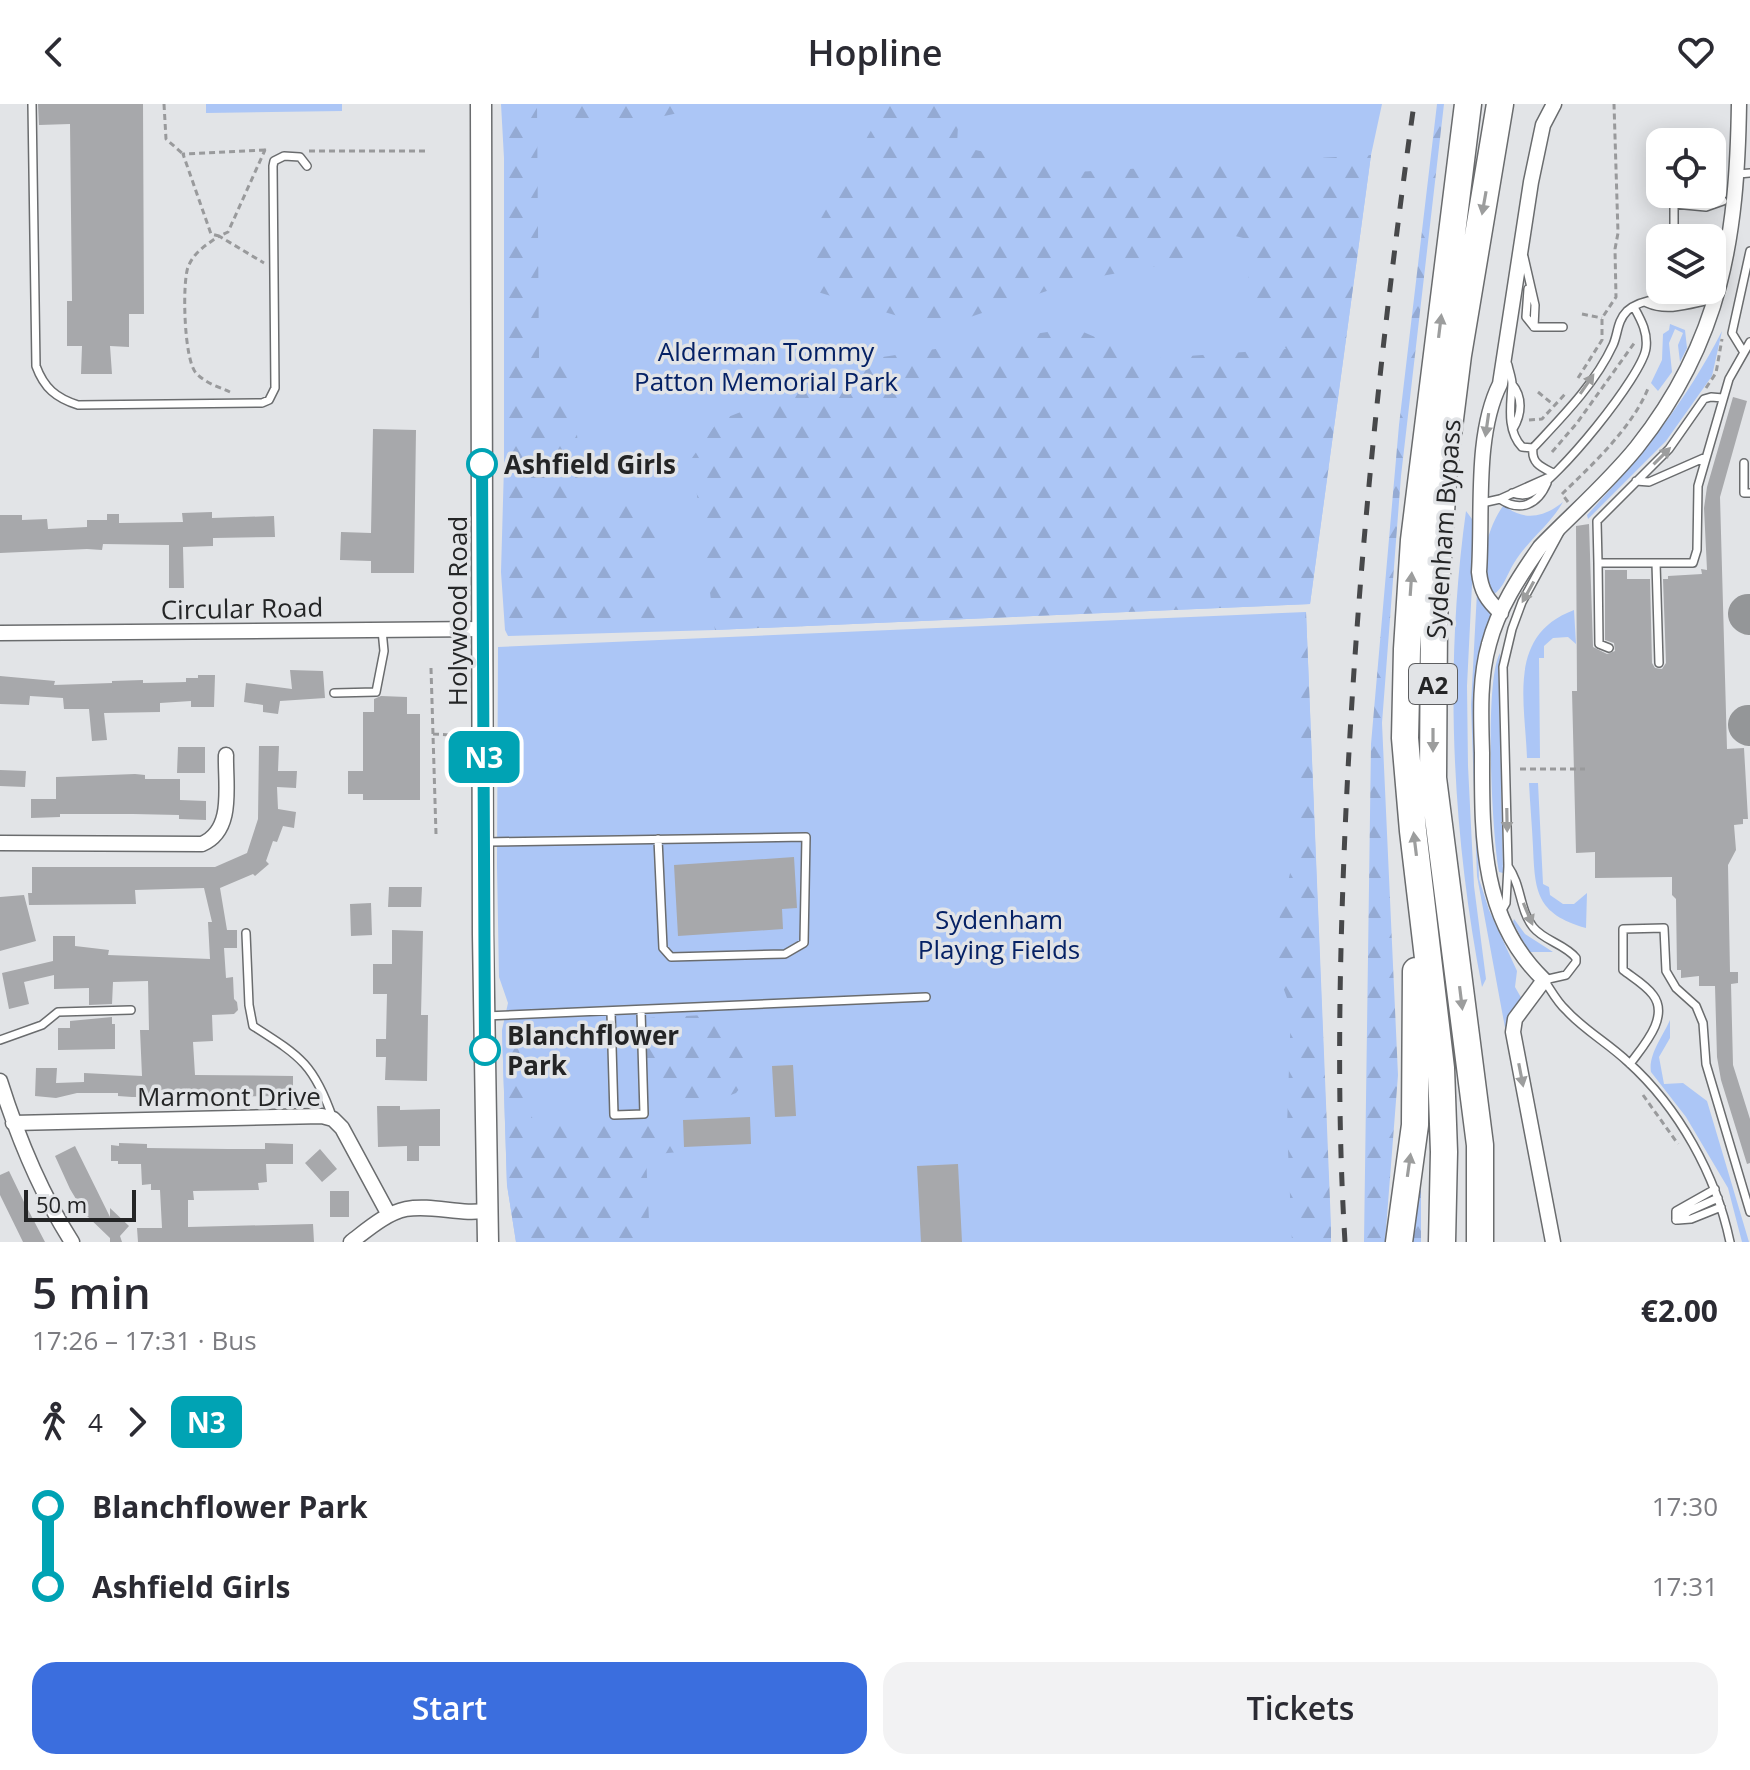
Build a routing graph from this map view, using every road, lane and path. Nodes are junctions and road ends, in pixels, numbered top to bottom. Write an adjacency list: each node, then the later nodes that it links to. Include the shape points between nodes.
1 (32, 104): 34 (lane, via 36,366 46,386 78,405)
2 (164, 104): 10 (path, via 166,139)
3 (481, 104): 51 (main road, Holywood Road)
4 (1468, 104): 69 (highway, Sydenham Bypass / A2, one-way to 4, via 1405,738 1407,649 1414,540)
5 (1516, 104): 9 (highway)
6 (1554, 104): 15 (street, via 1543,125)
7 (1614, 104): 25 (path, via 1616,297)
8 (1739, 104): 12 (street)
9 (1499, 115): 97 (highway, Sydenham Bypass / A2, one-way to 97, via 1458,355 1434,619 1433,778 1480,1145)
10 (183, 154)
11 (307, 166): 18 (lane, via 300,157 274,161)
12 (1744, 174): 13 (street)
13 (1729, 201): 14 (lane); 17 (street)
14 (1726, 202)
15 (1521, 239): 26 (lane, via 1535,305 1534,327); 29 (street)
16 (1750, 251): 30 (lane, via 1732,333)
17 (1726, 259)
18 (274, 269): 34 (lane, via 275,388 269,400); 34 (path, via 219,236 199,249 185,278 188,352 194,372)
19 (1646, 303): 23 (lane)
20 (1649, 304): 21 (lane)
21 (1688, 304)
22 (1715, 304): 47 (street, via 1693,358 1637,447)
23 (1634, 307): 37 (lane, one-way to 23, via 1589,383 1614,344 1625,313); 41 (lane, via 1646,333 1641,367 1594,431)
24 (1582, 314): 25 (path)
25 (1602, 318): 35 (path, via 1602,340)
26 (1563, 327)
27 (1635, 334): 38 (path, via 1634,345)
28 (1750, 342): 30 (lane)
29 (1505, 351): 37 (lane, via 1512,384 1512,430 1522,447); 46 (street, one-way to 46, via 1500,384 1490,403)
30 (1743, 351): 33 (lane)
31 (1649, 386): 45 (path, via 1595,462 1562,494)
32 (1538, 392): 35 (path)
33 (1723, 398): 39 (lane); 42 (lane, one-way to 33, via 1681,435 1704,399)
34 (252, 403)
35 (1555, 406): 36 (path, via 1542,419)
36 (1529, 420)
37 (1533, 448): 41 (lane, via 1537,464)
38 (1552, 452)
39 (1706, 457): 42 (lane, via 1649,482); 49 (lane, via 1698,486 1693,563)
40 (1744, 463): 43 (lane, via 1744,493)
41 (1551, 475): 44 (lane, via 1534,492); 44 (lane, via 1541,498 1531,503 1521,507)
42 (1636, 481): 48 (lane, via 1597,521)
43 (1750, 493)
44 (1500, 499): 46 (lane)
45 (1568, 502)
46 (1482, 503): 50 (street, via 1481,587)
47 (1564, 523): 50 (street, via 1531,559); 67 (lane, one-way to 67, via 1522,602 1503,667)
48 (1598, 563): 49 (lane); 54 (lane, via 1599,644)
49 (1656, 563): 55 (lane, via 1654,647)
50 (1501, 613): 68 (street, via 1484,662 1481,698 1484,837 1488,879)
51 (484, 629): 52 (street, Circular Road); 65 (main road, Holywood Road)
52 (382, 630): 53 (street, Circular Road); 57 (lane, via 384,651 376,692)
53 (0, 633)
54 (1609, 648)
55 (1659, 663)
56 (431, 668): 58 (path)
57 (334, 693)
58 (433, 734): 59 (path); 63 (path)
59 (469, 736)
60 (226, 755): 66 (street, via 224,817 214,838 202,844)
61 (1520, 769): 62 (path)
62 (1585, 769)
63 (436, 834)
64 (658, 839): 64 (lane, via 663,948 671,957 785,954 804,943 806,837); 65 (lane)
65 (483, 842): 76 (main road, Holywood Road)
66 (0, 843)
67 (1508, 866): 68 (lane); 71 (lane, one-way to 71, via 1534,928 1576,958 1566,975)
68 (1500, 915): 71 (street, via 1527,963)
69 (1424, 921): 95 (highway, one-way to 69, via 1415,1125 1416,963); 96 (highway, Sydenham Bypass / A2, via 1441,1068)
70 (246, 933): 81 (lane, via 253,1026 311,1069)
71 (1544, 980): 78 (lane, via 1564,1009); 98 (street, one-way to 98, via 1515,1019 1513,1032)
72 (926, 997): 74 (lane)
73 (131, 1010): 77 (lane, via 58,1012 42,1025)
74 (641, 1011): 75 (lane); 75 (lane, via 644,1114 614,1115)
75 (611, 1012): 76 (lane)
76 (485, 1016): 87 (main road, Holywood Road)
77 (0, 1040)
78 (1630, 1064): 84 (lane, via 1675,1117); 88 (lane, via 1650,1037 1657,1010 1654,996 1623,970 1623,929 1664,928 1666,971 1696,1006 1703,1023 1706,1064)
79 (0, 1081): 82 (street)
80 (1640, 1091): 83 (path)
81 (333, 1119): 82 (street, Marmont Drive); 89 (street, Marmont Drive)
82 (13, 1123): 91 (street)
83 (1681, 1148)
84 (1715, 1189): 85 (lane); 90 (lane, via 1676,1211)
85 (1718, 1198): 86 (lane); 90 (lane)
86 (1721, 1207): 90 (lane); 99 (lane)
87 (489, 1212): 89 (street, via 404,1209); 93 (main road, Holywood Road); 94 (main road, Holywood Road)
88 (1750, 1212)
89 (389, 1215): 92 (street)
90 (1676, 1220)
91 (72, 1242)
92 (351, 1242)
93 (488, 1242)
94 (500, 1242)
95 (1399, 1242)
96 (1442, 1242)
97 (1480, 1242)
98 (1553, 1242)
99 (1730, 1242)

